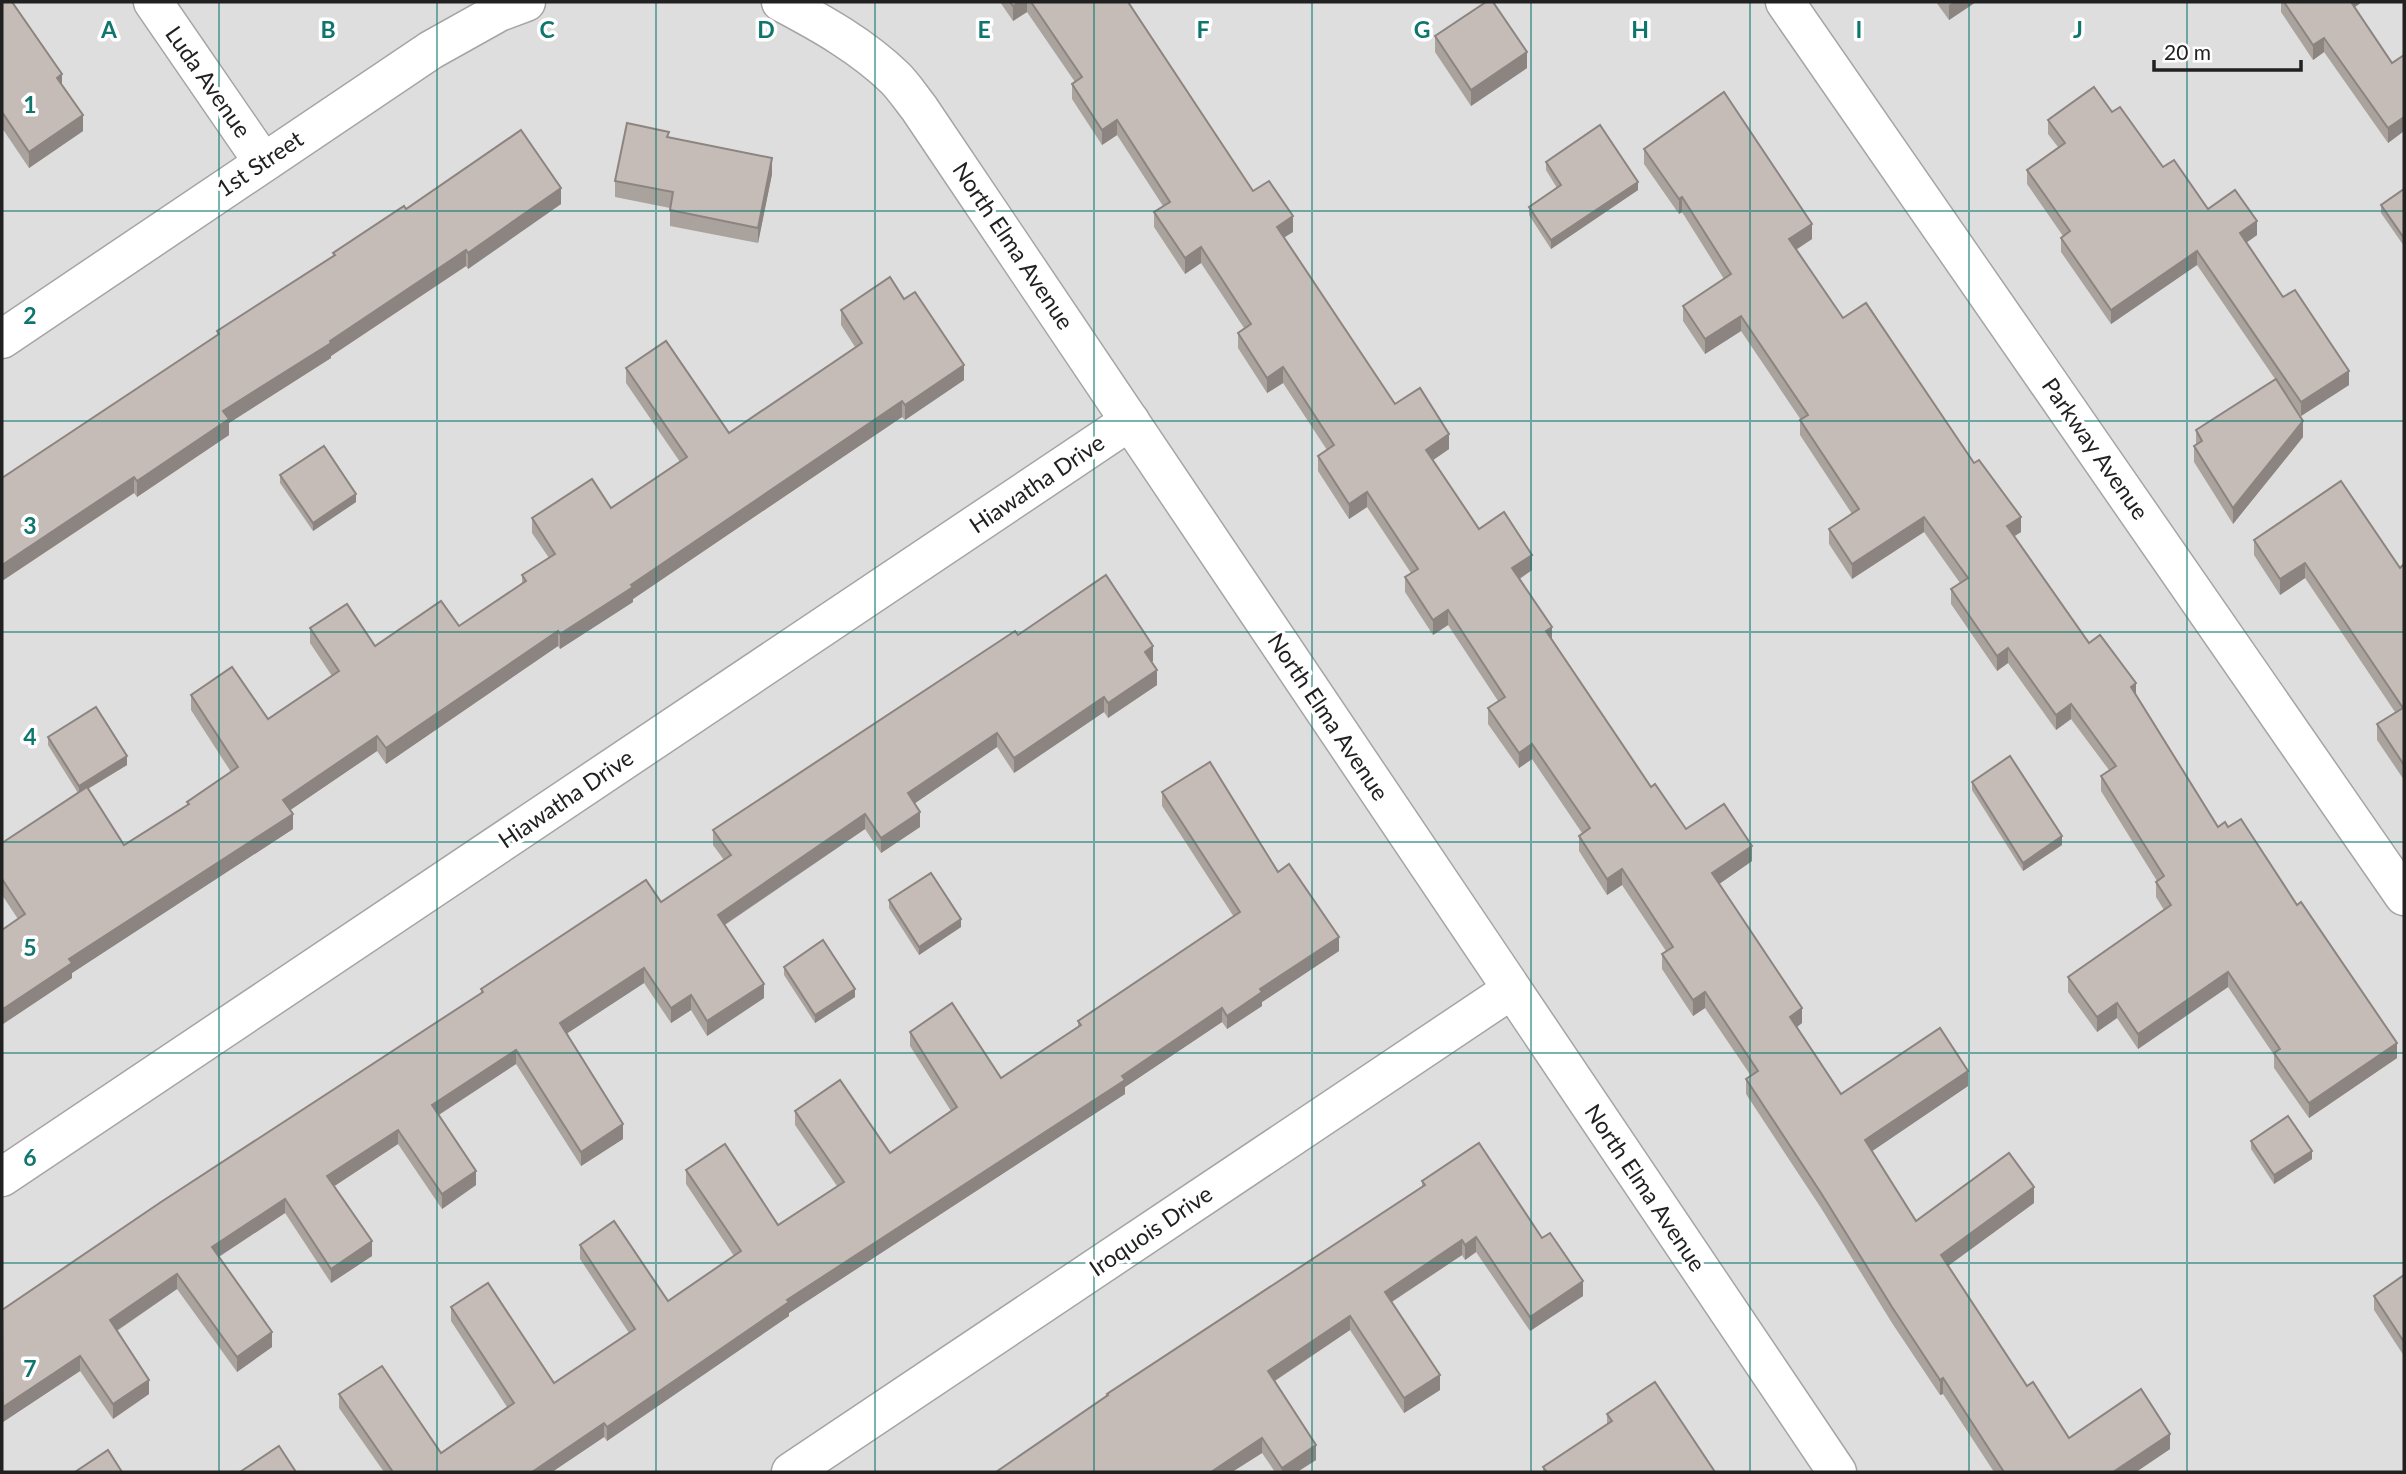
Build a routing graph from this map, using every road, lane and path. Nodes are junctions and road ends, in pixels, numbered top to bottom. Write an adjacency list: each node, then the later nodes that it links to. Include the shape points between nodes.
1 (153, 2): 5 (street, Luda Avenue)
2 (526, 2): 5 (street, 1st Street, via 430,50)
3 (781, 2): 7 (street, North Elma Avenue, via 853,45 896,79 941,138)
4 (1785, 2): 8 (street, Parkway Avenue)
5 (263, 162): 6 (street, 1st Street)
6 (2, 339)
7 (1130, 421): 9 (street, North Elma Avenue); 10 (street, Hiawatha Drive)
8 (2404, 896)
9 (1511, 990): 11 (street, Iroquois Drive); 12 (street, North Elma Avenue)
10 (2, 1177)
11 (791, 1472)
12 (1836, 1472)

